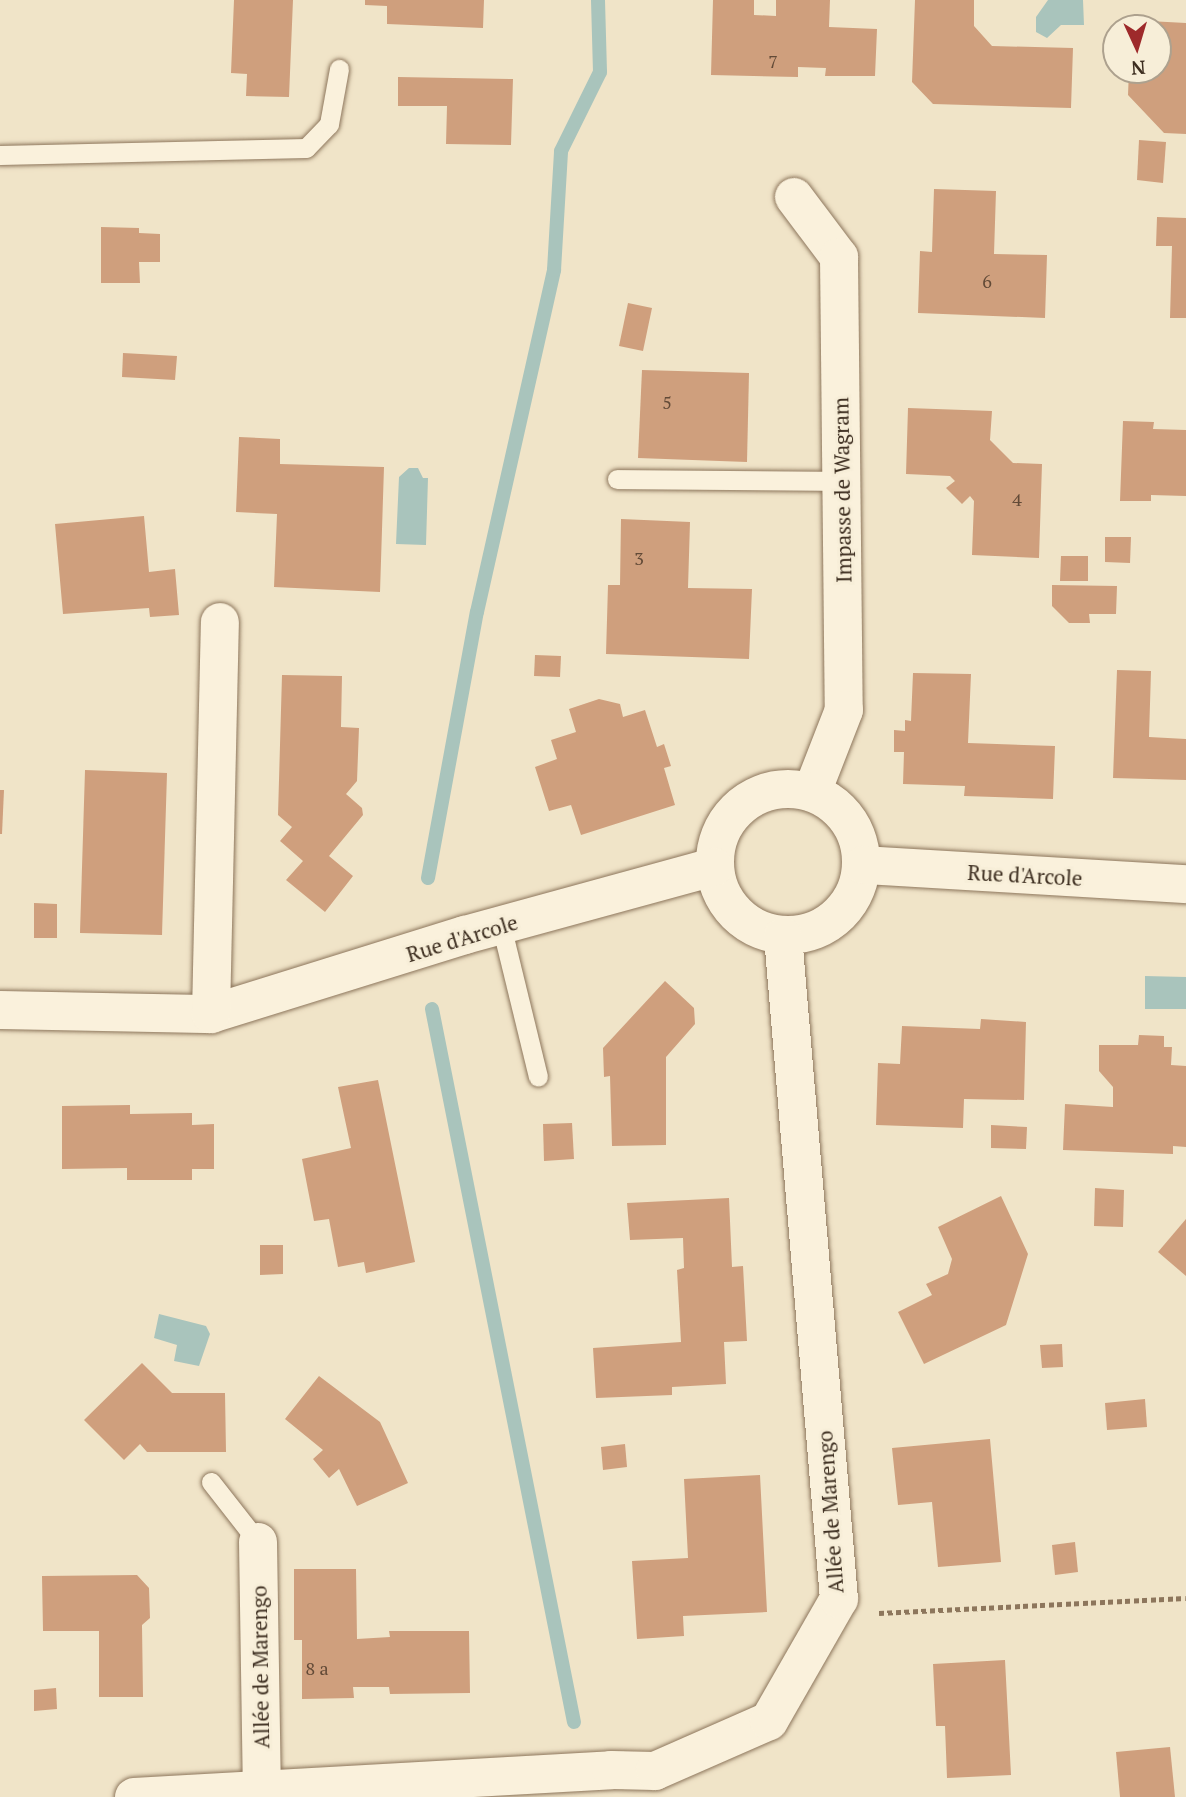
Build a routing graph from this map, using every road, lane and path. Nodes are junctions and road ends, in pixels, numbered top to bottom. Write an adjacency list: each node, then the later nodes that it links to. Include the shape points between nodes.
1 (339, 69): 2 (lane, via 329,124 306,148)
2 (0, 155)
3 (794, 197): 5 (street, Impasse de Wagram, via 839,257)
4 (617, 479): 5 (lane)
5 (842, 481): 7 (street, Impasse de Wagram, via 844,710)
6 (220, 622): 14 (street)
7 (812, 792): 8 (street, via 852,821); 9 (street, via 795,787 763,791 734,810 718,837)
8 (864, 865): 10 (street, Rue d'Arcole); 12 (street, via 847,909 822,929)
9 (714, 867): 11 (street, Rue d'Arcole); 12 (street, via 723,898 745,922)
10 (1186, 884)
11 (483, 930): 14 (street, Rue d'Arcole); 15 (lane)
12 (783, 936): 19 (street, Allée de Marengo, via 839,1599)
13 (0, 1010): 14 (street, Rue d'Arcole)
14 (211, 1014)
15 (538, 1077)
16 (211, 1482): 17 (lane)
17 (258, 1542): 21 (street, Allée de Marengo)
18 (1186, 1598): 19 (path)
19 (830, 1615): 20 (street, Allée de Marengo, via 769,1721 655,1771 611,1770)
20 (382, 1791): 21 (street, Allée de Marengo)
21 (262, 1792): 22 (street, Allée de Marengo)
22 (134, 1797)

